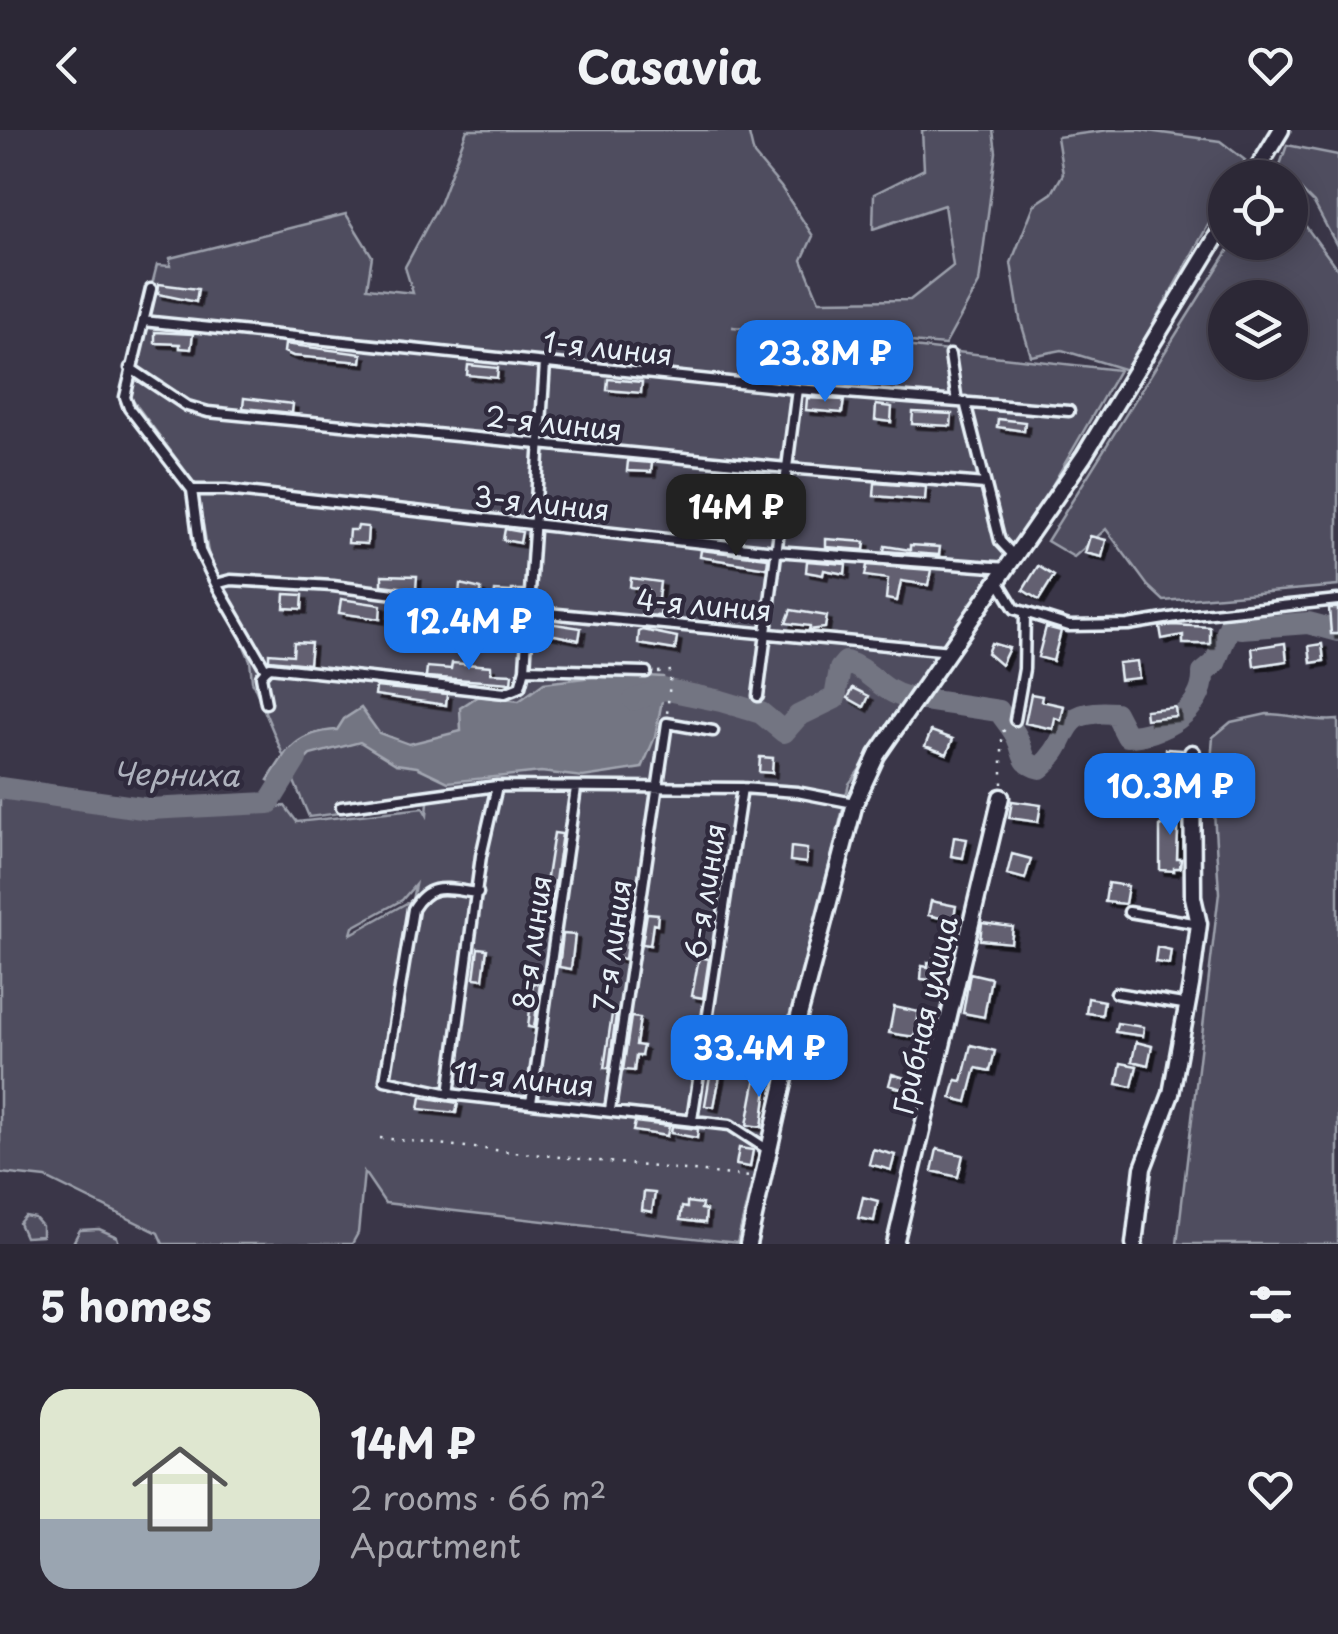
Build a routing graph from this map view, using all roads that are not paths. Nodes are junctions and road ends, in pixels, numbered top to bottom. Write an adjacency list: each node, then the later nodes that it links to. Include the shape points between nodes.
1 (1281, 130): 2 (street)
2 (1263, 160)
3 (1208, 251): 18 (street)
4 (152, 288): 5 (lane)
5 (143, 321): 7 (lane, 1-я линия); 8 (lane)
6 (950, 355): 10 (lane)
7 (545, 363): 9 (lane, 1-я линия); 12 (lane)
8 (130, 368): 12 (lane, 2-я линия, via 187,406 208,412); 15 (lane, via 129,408)
9 (797, 389): 10 (lane, 1-я линия); 13 (lane)
10 (961, 402): 11 (lane, 1-я линия); 14 (lane)
11 (1069, 411)
12 (541, 442): 13 (lane, 2-я линия); 16 (lane)
13 (786, 468): 14 (lane, 2-я линия); 17 (lane)
14 (985, 484): 18 (lane)
15 (192, 490): 16 (lane, 3-я линия); 19 (lane, via 200,551)
16 (534, 523): 17 (lane, 3-я линия); 21 (lane)
17 (775, 550): 18 (lane, 3-я линия); 23 (lane)
18 (1007, 569): 22 (lane, via 1015,609); 24 (street)
19 (216, 584): 21 (lane, 4-я линия, via 333,586); 26 (lane)
20 (1338, 600): 22 (lane, via 1128,626 1069,626)
21 (526, 611): 23 (lane, 4-я линия); 25 (lane)
22 (1025, 612): 30 (lane)
23 (764, 631): 24 (lane, 4-я линия); 28 (lane)
24 (951, 651): 38 (street, via 877,756)
25 (524, 669): 26 (lane, via 520,687 505,693); 27 (lane)
26 (266, 670): 29 (lane)
27 (646, 672)
28 (758, 696)
29 (266, 703)
30 (1014, 720)
31 (713, 731): 34 (lane, 7-я линия, via 667,723)
32 (1192, 754): 42 (street)
33 (496, 786): 35 (lane); 39 (lane); 40 (lane)
34 (658, 787): 35 (lane); 36 (lane); 47 (lane, 7-я линия)
35 (576, 788): 46 (lane, 8-я линия)
36 (742, 788): 38 (lane); 48 (lane, 6-я линия)
37 (1002, 797): 51 (street, Грибная улица)
38 (854, 803): 49 (street)
39 (342, 807)
40 (478, 893): 45 (lane); 45 (lane, 11-я линия, via 435,889 412,909 385,1080)
41 (1129, 912): 42 (lane)
42 (1198, 924): 44 (street)
43 (1116, 993): 44 (lane)
44 (1189, 1005): 52 (street, via 1171,1094 1144,1168)
45 (449, 1094): 46 (lane, 11-я линия)
46 (531, 1103): 47 (lane, 11-я линия)
47 (610, 1110): 48 (lane, 11-я линия)
48 (692, 1120): 49 (lane, 11-я линия, via 730,1125)
49 (770, 1151): 50 (street)
50 (748, 1244)
51 (895, 1244)
52 (1134, 1244)

